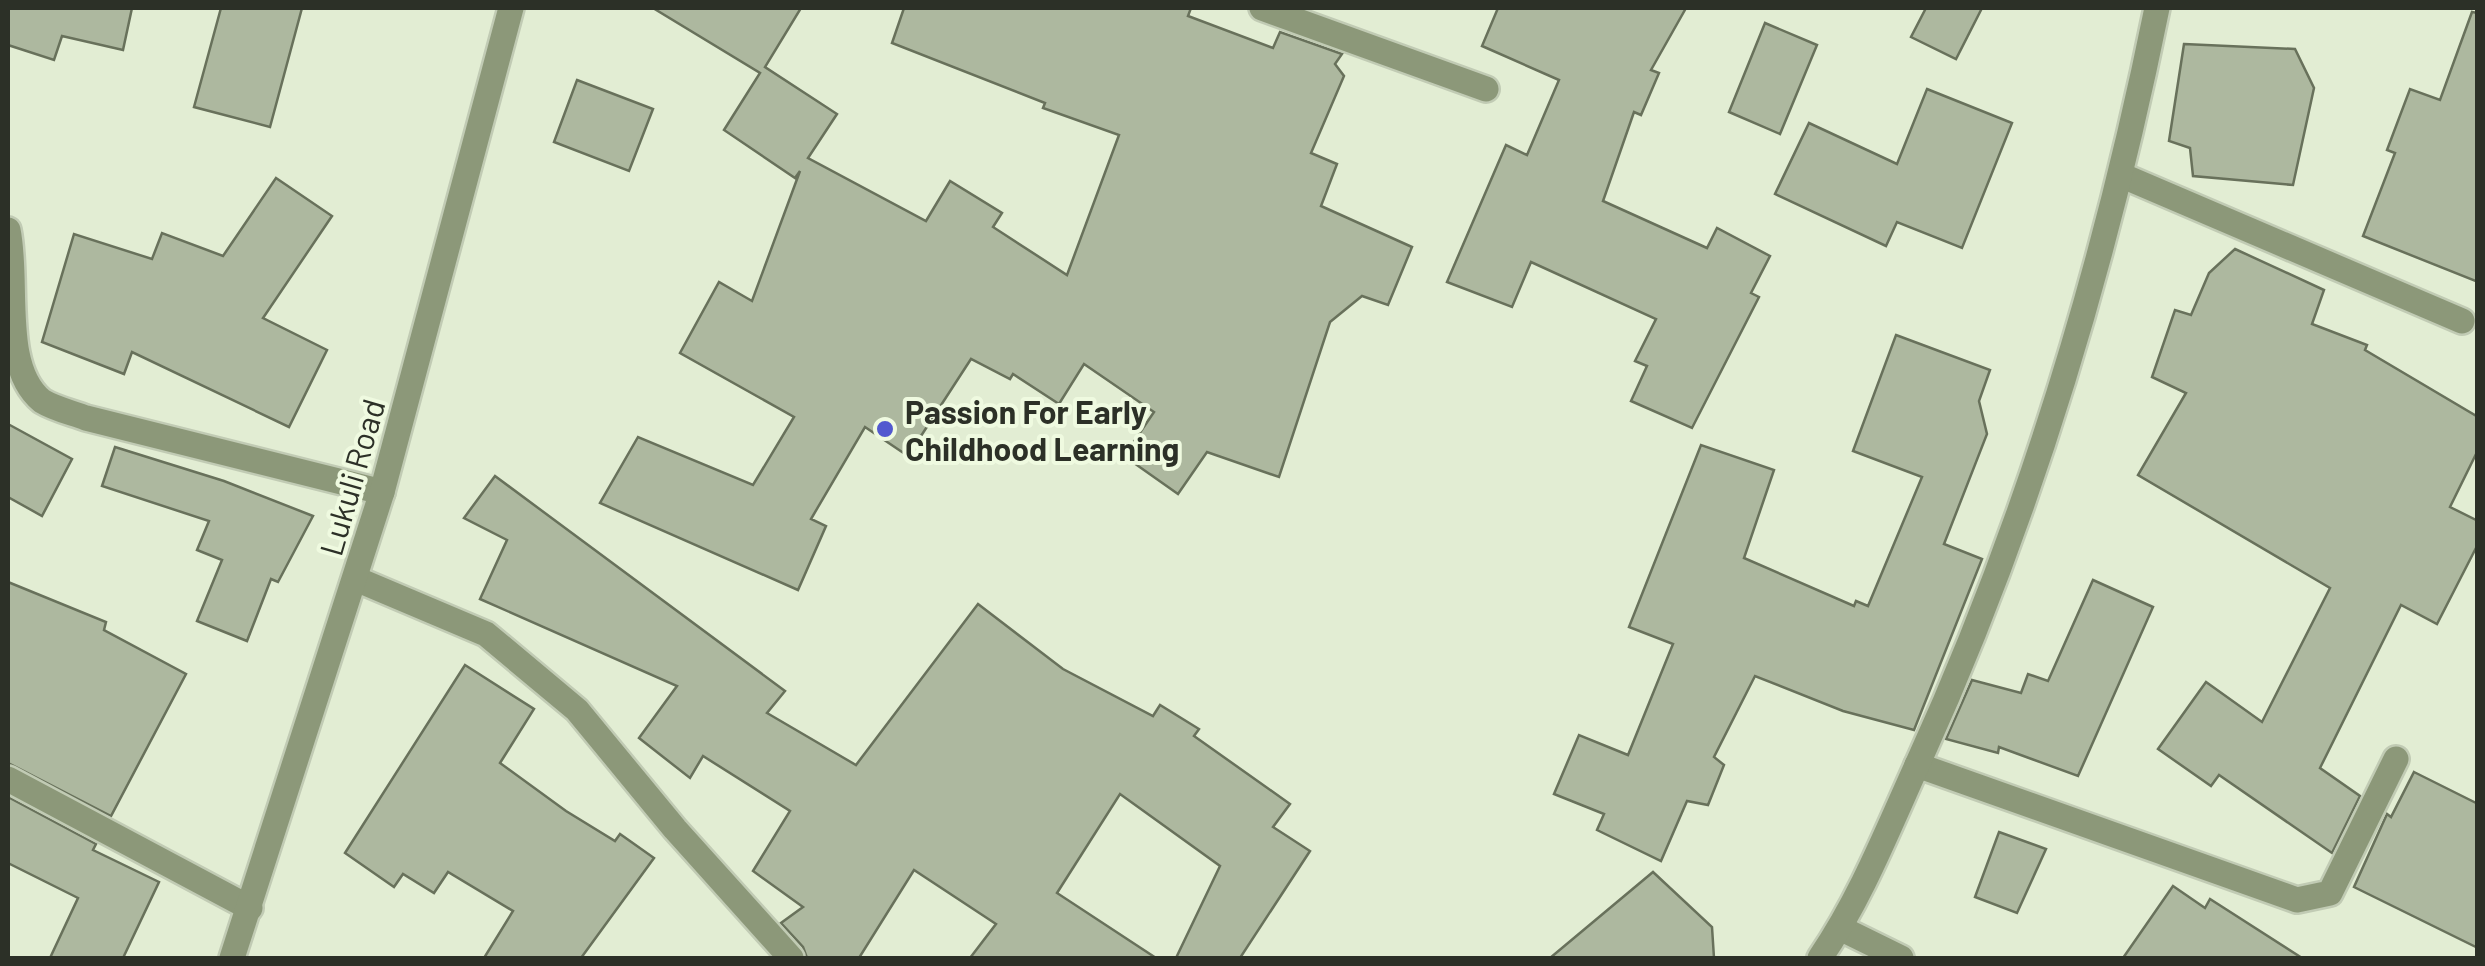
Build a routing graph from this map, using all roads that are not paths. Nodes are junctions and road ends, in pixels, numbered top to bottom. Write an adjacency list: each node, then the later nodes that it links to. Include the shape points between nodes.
1 (511, 8): 8 (street, Lukuli Road)
2 (1262, 8): 4 (street)
3 (2157, 8): 5 (street)
4 (1486, 89)
5 (2123, 176): 7 (street); 11 (street, via 2016,526)
6 (8, 230): 8 (street, via 11,355 21,381 42,401 86,418)
7 (2462, 321)
8 (382, 492): 9 (street, Lukuli Road)
9 (356, 580): 13 (street, Lukuli Road); 16 (street, via 486,634 578,710)
10 (2396, 759): 11 (street, via 2330,893 2297,900)
11 (1917, 765): 14 (street)
12 (8, 779): 13 (street)
13 (250, 908): 15 (street, Lukuli Road)
14 (1840, 928): 17 (street); 18 (street)
15 (232, 958)
16 (792, 958)
17 (1820, 958)
18 (1901, 958)

